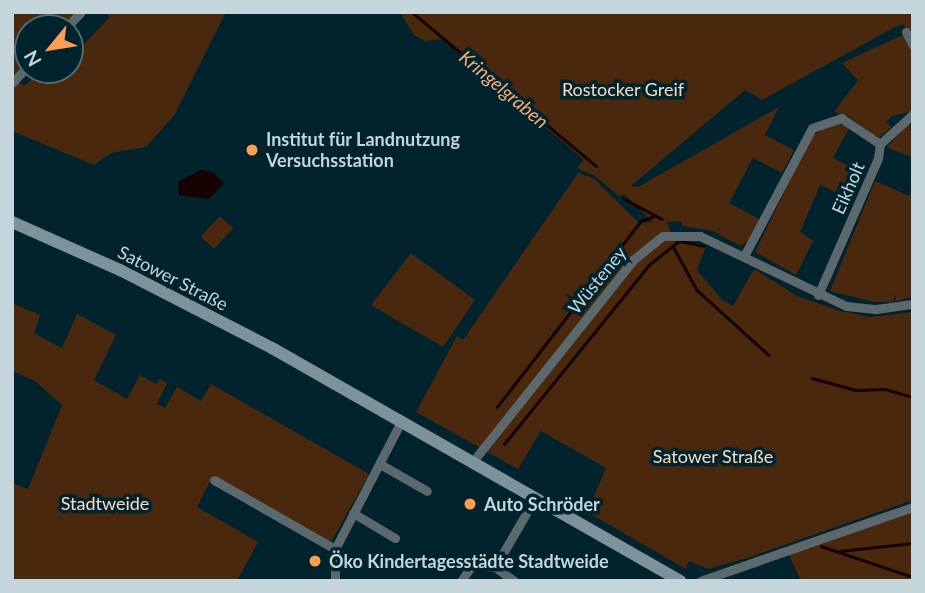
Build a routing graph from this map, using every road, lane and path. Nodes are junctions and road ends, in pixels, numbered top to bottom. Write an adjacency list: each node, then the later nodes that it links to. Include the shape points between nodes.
1 (906, 32): 2 (street)
2 (913, 45)
3 (913, 114): 4 (street)
4 (880, 144): 6 (street, Eikholt, via 841,118 812,128); 7 (street, Eikholt)
5 (12, 222): 9 (main road, Satower Straße, via 166,293)
6 (744, 256): 7 (street, Wüsteney); 10 (street, Wüsteney, via 685,233 649,244)
7 (818, 295): 8 (street, Wüsteney, via 862,309)
8 (913, 304)
9 (402, 420): 10 (main road, Satower Straße); 11 (street)
10 (474, 460): 14 (main road, Satower Straße)
11 (380, 464): 13 (street); 16 (street)
12 (214, 480): 18 (street)
13 (427, 491)
14 (535, 498): 19 (street); 23 (main road, Satower Straße)
15 (913, 507): 24 (street)
16 (353, 513): 17 (street); 18 (street)
17 (395, 538)
18 (335, 549): 20 (street)
19 (495, 567): 21 (street, via 472,565); 22 (street)
20 (335, 581)
21 (461, 581)
22 (514, 581)
23 (680, 581)
24 (700, 581)

